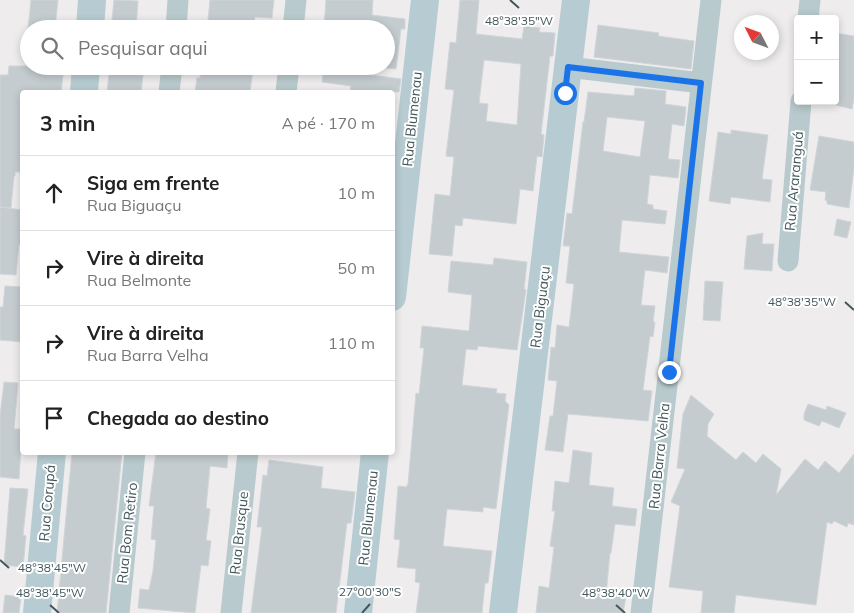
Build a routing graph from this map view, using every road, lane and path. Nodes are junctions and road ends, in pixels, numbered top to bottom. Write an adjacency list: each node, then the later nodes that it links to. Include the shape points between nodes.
1 (92, 0): 9 (street)
2 (178, 0): 10 (street)
3 (296, 0): 11 (street)
4 (425, 0): 22 (street, Rua Blumenau)
5 (576, 0): 12 (street, Rua Biguaçu)
6 (711, 0): 16 (street, Rua Barra Velha)
7 (810, 0): 8 (street)
8 (808, 15)
9 (91, 20)
10 (177, 20)
11 (293, 20)
12 (568, 67): 16 (street); 31 (street, Rua Biguaçu)
13 (85, 75): 17 (street)
14 (171, 75): 18 (street)
15 (288, 75): 19 (street)
16 (701, 83): 32 (street, Rua Barra Velha)
17 (84, 90)
18 (169, 90)
19 (286, 90)
20 (801, 105): 21 (street, Rua Araranguá)
21 (788, 260)
22 (395, 271)
23 (52, 455): 27 (street, Rua Corupá)
24 (135, 455): 28 (street, Rua Bom Retiro)
25 (248, 455): 29 (street, Rua Brusque)
26 (375, 455): 30 (street, Rua Blumenau)
27 (38, 613)
28 (119, 613)
29 (231, 613)
30 (358, 613)
31 (503, 613)
32 (641, 613)

